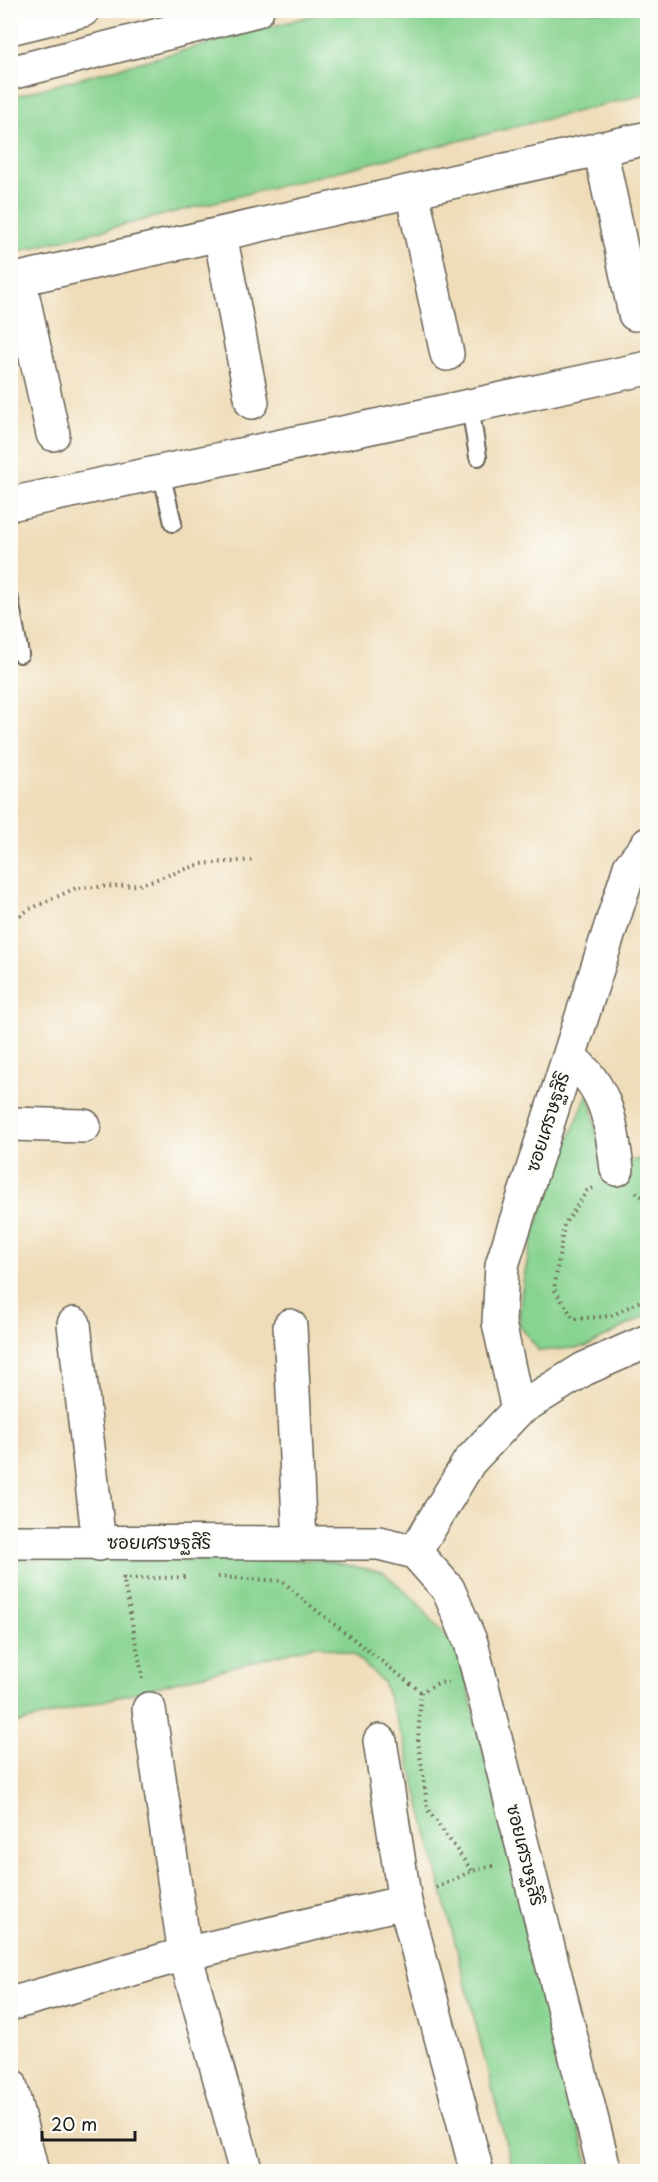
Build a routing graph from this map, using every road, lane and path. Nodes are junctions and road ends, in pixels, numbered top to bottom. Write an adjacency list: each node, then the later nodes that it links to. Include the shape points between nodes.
1 (83, 10): 3 (street)
2 (257, 10): 4 (street)
3 (10, 28)
4 (10, 73)
5 (648, 138): 6 (street)
6 (600, 148): 7 (street); 9 (street)
7 (412, 191): 8 (street); 10 (street)
8 (219, 234): 12 (street); 14 (street, via 19,279)
9 (634, 314)
10 (447, 354)
11 (648, 368): 13 (street)
12 (252, 402)
13 (470, 406): 15 (lane); 16 (street)
14 (53, 434)
15 (478, 457)
16 (161, 472): 17 (street); 18 (lane)
17 (10, 504)
18 (173, 523)
19 (10, 600): 20 (lane)
20 (20, 654)
21 (648, 844): 24 (street, ซอยเศรษฐสิริ, via 630,867)
22 (254, 860): 23 (path, via 201,864 139,885 76,888)
23 (10, 922)
24 (569, 1057): 27 (street, via 597,1086 612,1124); 33 (street, ซอยเศรษฐสิริ, via 502,1265 499,1323)
25 (10, 1124): 26 (street)
26 (84, 1126)
27 (615, 1182): 28 (path); 29 (path, via 587,1191 564,1225 554,1289 574,1319 611,1316)
28 (648, 1201)
29 (648, 1297)
30 (74, 1324): 35 (street)
31 (290, 1326): 36 (street)
32 (647, 1345): 33 (street, via 584,1369)
33 (518, 1410): 37 (street, via 469,1462)
34 (10, 1542): 35 (street, ซอยเศรษฐสิริ)
35 (110, 1543): 36 (street, ซอยเศรษฐสิริ); 40 (path)
36 (300, 1543): 37 (street, ซอยเศรษฐสิริ, via 379,1543)
37 (415, 1552): 41 (street, ซอยเศรษฐสิริ, via 448,1589 471,1643)
38 (197, 1577): 40 (path)
39 (207, 1577): 42 (path, via 284,1581)
40 (123, 1580): 43 (path)
41 (480, 1679): 42 (path, via 438,1683); 45 (street, ซอยเศรษฐสิริ)
42 (421, 1692): 46 (path, via 418,1742 428,1810)
43 (149, 1709): 48 (street)
44 (380, 1741): 47 (street)
45 (525, 1858): 46 (path); 54 (street, ซอยเศรษฐสิริ)
46 (472, 1871): 47 (path)
47 (405, 1902): 48 (street); 53 (street)
48 (185, 1954): 49 (street); 52 (street)
49 (10, 2004)
50 (10, 2084): 51 (street)
51 (32, 2172)
52 (246, 2172)
53 (477, 2172)
54 (605, 2172)

